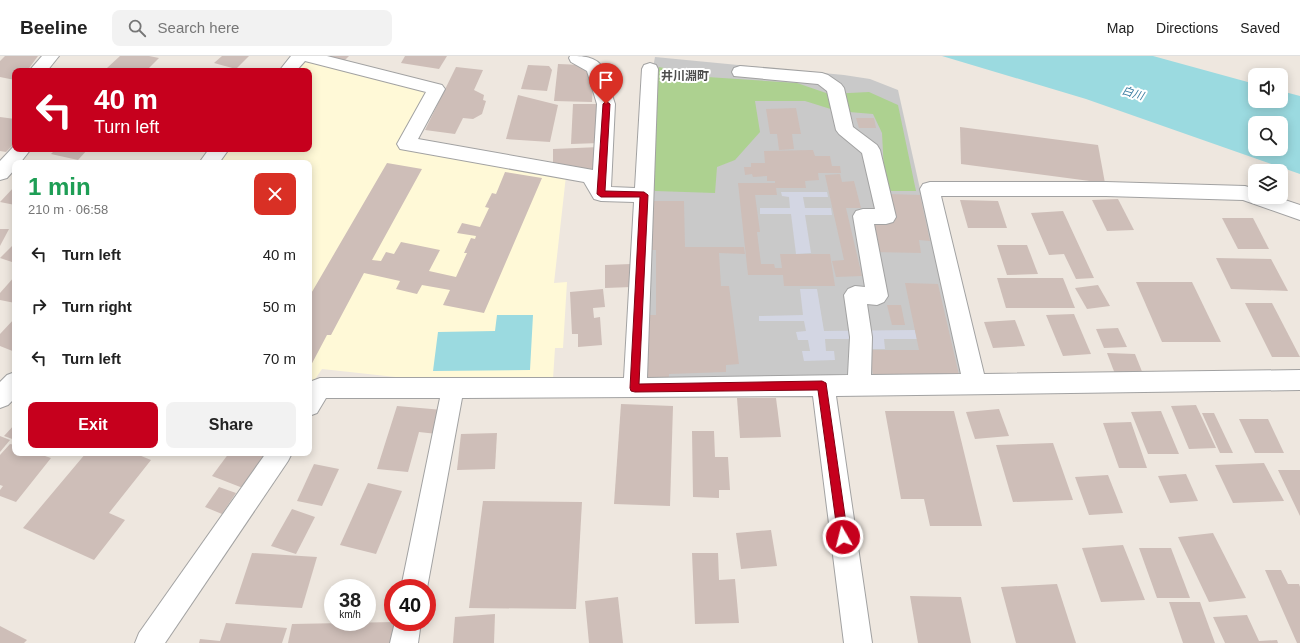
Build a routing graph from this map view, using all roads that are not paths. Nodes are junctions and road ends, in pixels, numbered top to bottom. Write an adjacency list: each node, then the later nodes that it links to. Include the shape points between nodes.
1 (51, 56): 5 (street)
2 (300, 56): 6 (street)
3 (305, 56): 13 (street, via 436,89 406,144 590,176)
4 (577, 58): 13 (street, via 595,68 606,104)
5 (40, 68)
6 (290, 68)
7 (650, 69): 14 (street)
8 (740, 72): 21 (street, via 822,80 836,88 845,130 871,150 886,217 863,216 877,296 854,295 861,337)
9 (19, 152): 12 (street)
10 (217, 152): 11 (street)
11 (211, 160)
12 (0, 173)
13 (601, 194): 14 (street)
14 (644, 195): 24 (street)
15 (1248, 195): 19 (street, via 1106,189 930,189)
16 (1275, 204): 17 (street)
17 (1300, 213)
18 (1300, 380): 19 (street)
19 (975, 384): 21 (street)
20 (12, 385): 25 (street)
21 (859, 385): 22 (street)
22 (822, 386): 24 (street); 32 (street)
23 (454, 388): 24 (street); 26 (street, via 320,388); 28 (street)
24 (635, 388)
25 (0, 398)
26 (312, 401)
27 (278, 456): 30 (street)
28 (416, 579)
29 (406, 631): 31 (street)
30 (149, 643)
31 (404, 643)
32 (858, 643)

